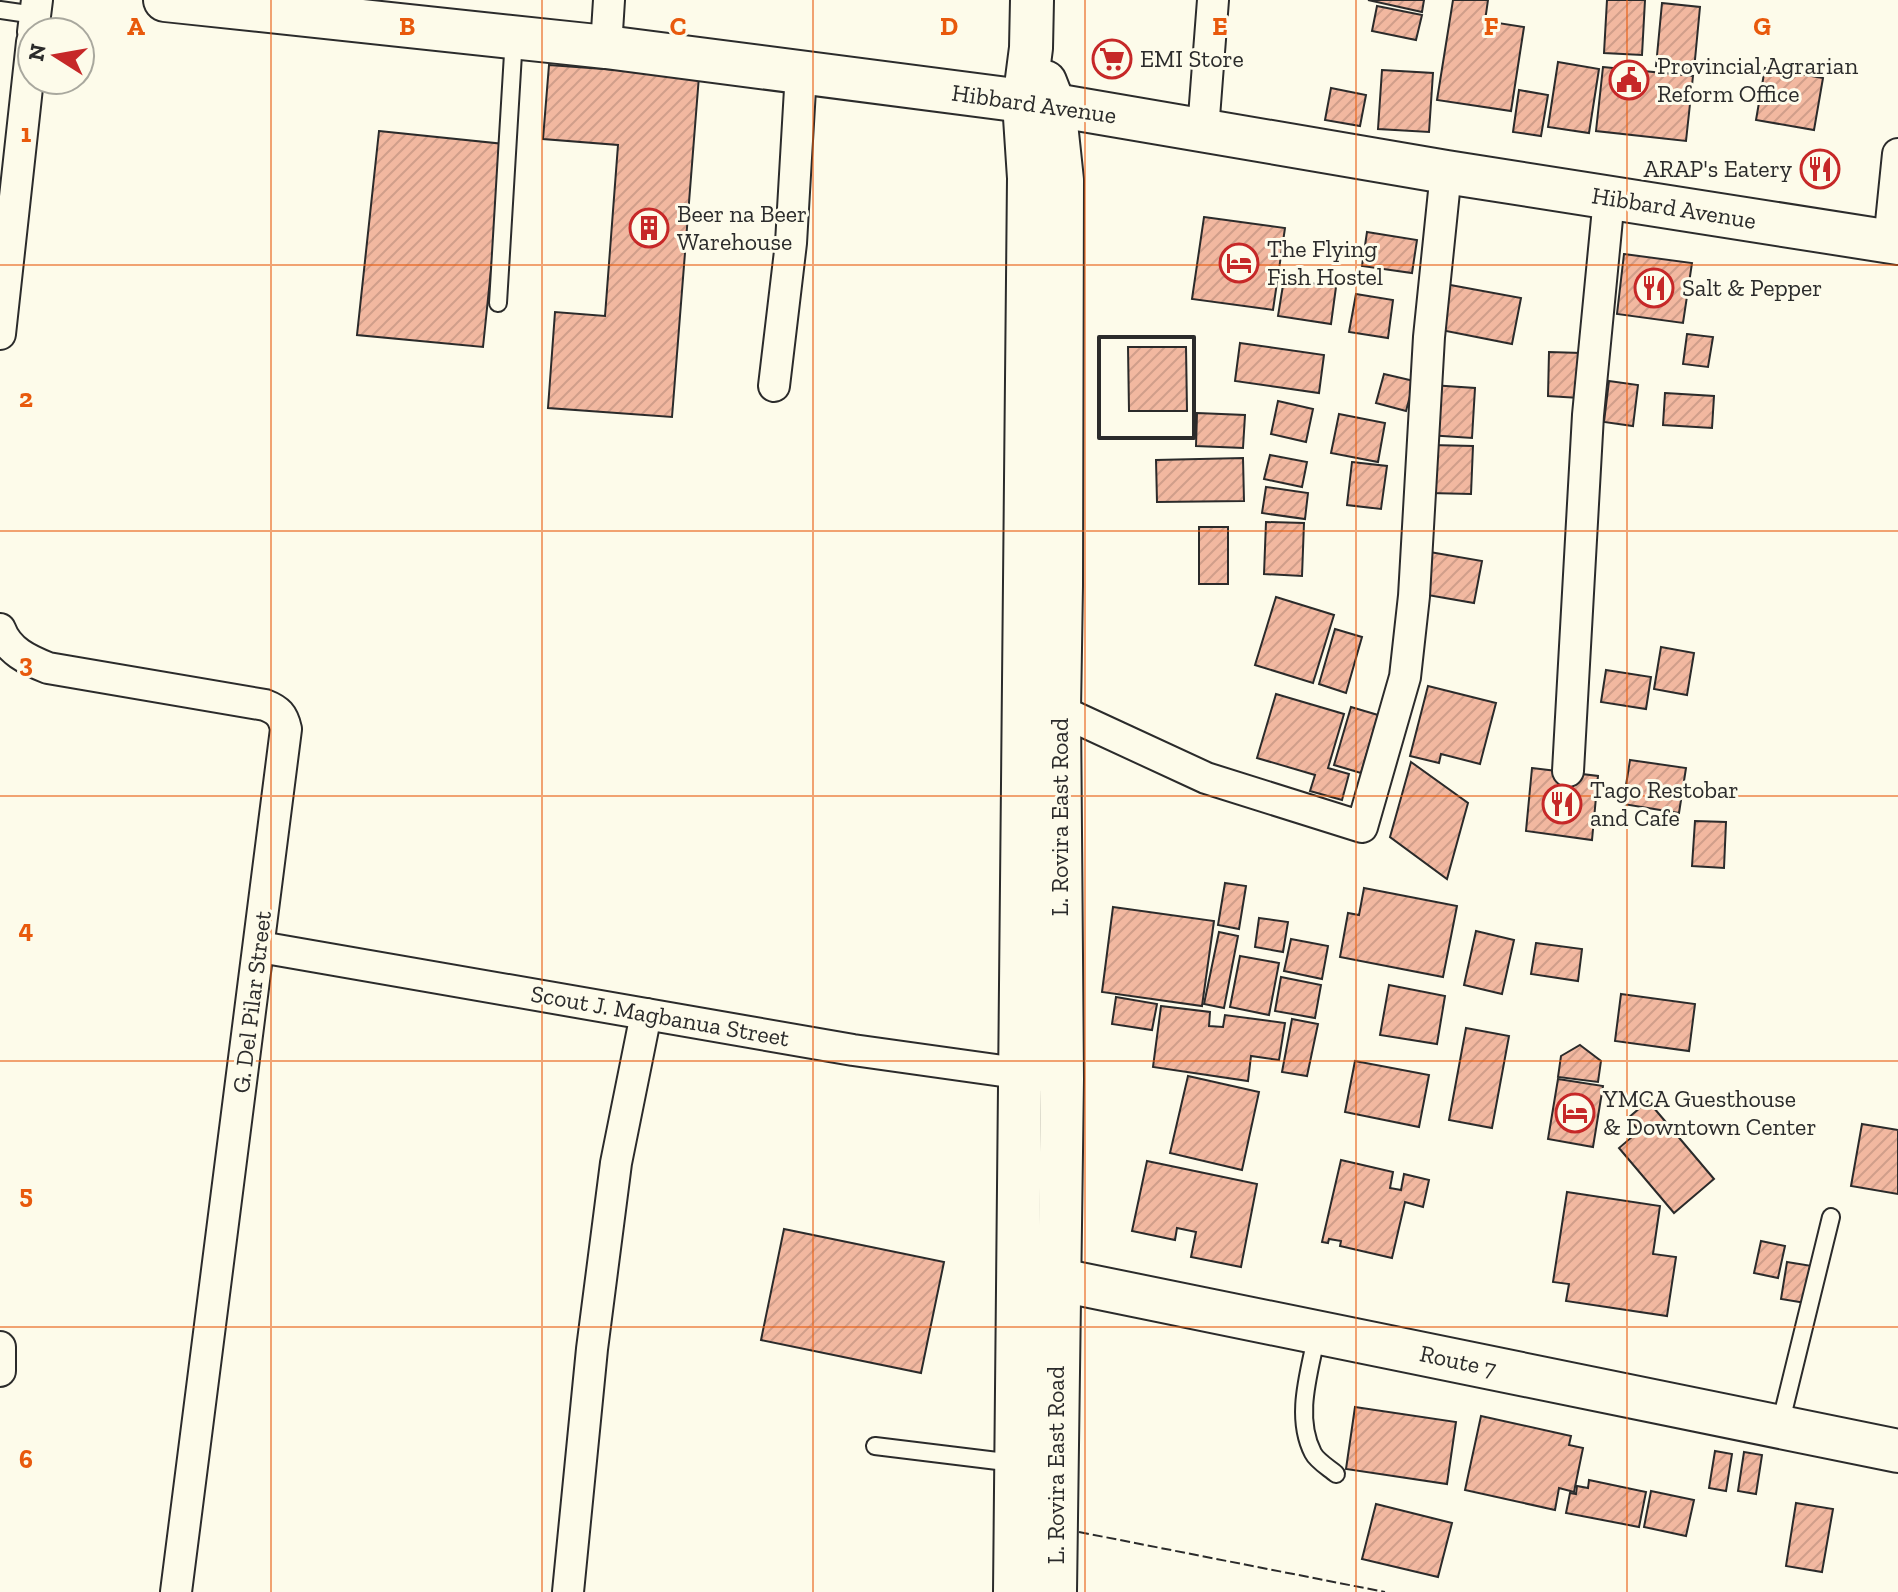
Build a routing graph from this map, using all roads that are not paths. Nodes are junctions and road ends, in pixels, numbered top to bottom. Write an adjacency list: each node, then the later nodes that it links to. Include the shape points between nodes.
1 (165, 0): 5 (main road, Hibbard Avenue)
2 (609, 0): 6 (street)
3 (1032, 0): 9 (main road, L. Rovira East Road, via 1031,48)
4 (1213, 0): 10 (street)
5 (514, 37): 6 (main road, Hibbard Avenue); 15 (lane)
6 (606, 47): 7 (main road, Hibbard Avenue)
7 (801, 72): 9 (main road, Hibbard Avenue); 17 (street, via 791,243)
8 (26, 96): 16 (street)
9 (1039, 104): 10 (main road, Hibbard Avenue); 18 (main road, L. Rovira East Road, via 1062,180)
10 (1203, 130): 12 (main road, Hibbard Avenue)
11 (1898, 154): 14 (street)
12 (1446, 172): 13 (main road, Hibbard Avenue); 20 (street, via 1405,677 1362,827 1206,778)
13 (1609, 198): 14 (main road, Hibbard Avenue); 21 (street, via 1588,415)
14 (1894, 242)
15 (498, 303)
16 (0, 334)
17 (774, 386)
18 (1043, 586): 20 (main road, L. Rovira East Road); 24 (main road, L. Rovira East Road)
19 (0, 629): 22 (street, G. Del Pilar Street, via 24,658 48,668 265,705 284,717)
20 (1059, 710): 25 (main road, L. Rovira East Road)
21 (1568, 771)
22 (260, 947): 23 (street, Scout J. Magbanua Street); 36 (street, G. Del Pilar Street)
23 (646, 1014): 24 (street, Scout J. Magbanua Street); 37 (street, via 616,1163)
24 (1020, 1073): 25 (street, Scout J. Magbanua Street); 27 (main road, L. Rovira East Road)
25 (1062, 1079): 27 (main road, L. Rovira East Road)
26 (1831, 1217): 31 (lane)
27 (1038, 1275): 28 (main road, Route 7); 34 (main road, L. Rovira East Road); 39 (main road, L. Rovira East Road)
28 (1317, 1332): 31 (main road, Route 7); 35 (lane, via 1304,1402 1306,1433 1314,1456)
29 (0, 1347): 30 (street)
30 (0, 1371)
31 (1780, 1427): 33 (main road, Route 7)
32 (875, 1446): 34 (lane)
33 (1898, 1451)
34 (1016, 1464): 38 (main road, L. Rovira East Road)
35 (1336, 1474)
36 (176, 1592)
37 (568, 1592)
38 (1015, 1592)
39 (1055, 1592)

